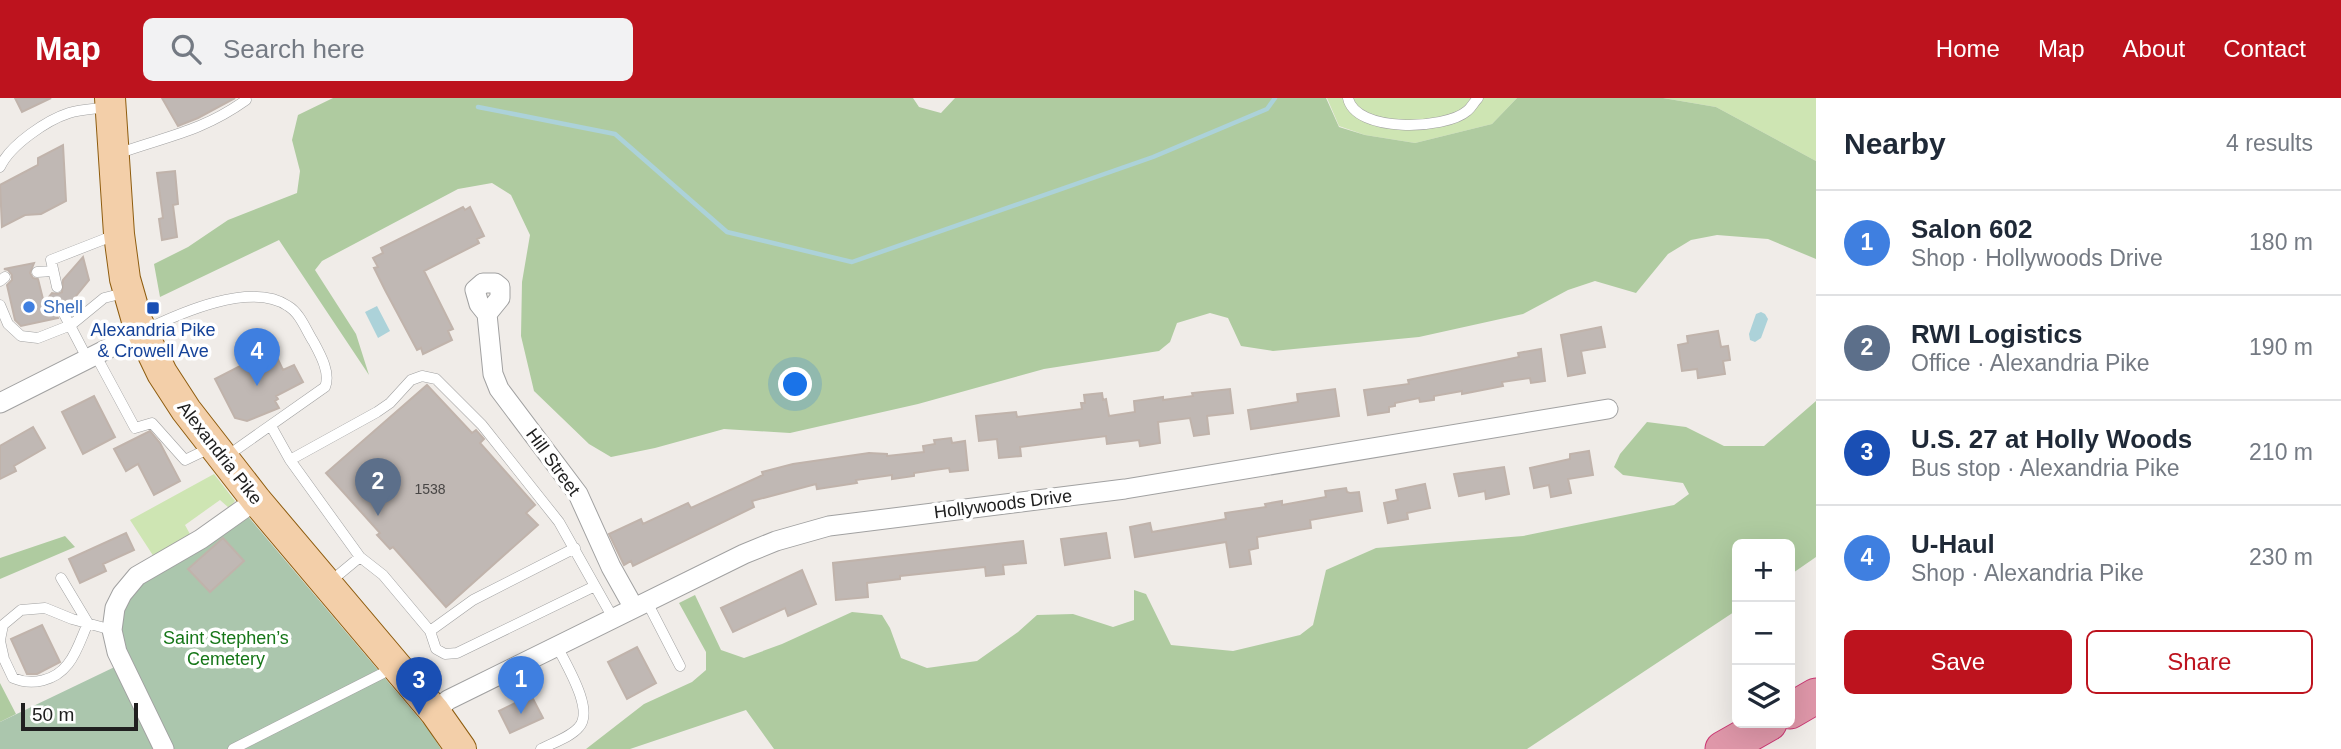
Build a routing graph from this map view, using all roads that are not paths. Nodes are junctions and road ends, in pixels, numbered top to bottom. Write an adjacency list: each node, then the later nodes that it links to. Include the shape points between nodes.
1 (1348, 98): 2 (lane, via 1354,111 1371,121 1402,124 1439,123 1467,112)
2 (1478, 98)
3 (247, 100): 5 (lane, via 194,130)
4 (110, 102): 5 (main road, Alexandria Pike); 6 (lane, via 69,113 26,136)
5 (113, 155): 7 (main road, Alexandria Pike)
6 (0, 167)
7 (119, 233): 8 (lane, via 51,260); 11 (main road, Alexandria Pike)
8 (53, 271): 9 (lane); 10 (lane)
9 (37, 272)
10 (57, 287)
11 (128, 292): 15 (lane, via 104,298); 16 (main road, Alexandria Pike)
12 (0, 305): 15 (lane, via 8,324 21,336 38,338)
13 (63, 312): 15 (lane)
14 (487, 314): 29 (street, Hill Street, via 493,374 499,389 578,494 611,567)
15 (71, 325): 17 (lane)
16 (141, 332): 17 (street); 20 (lane, via 183,312 240,298 268,296 290,307 320,355 328,380 314,397); 21 (main road, Alexandria Pike, via 172,390)
17 (91, 356): 18 (street); 21 (lane, via 135,428 152,423 185,460)
18 (0, 403)
19 (1608, 409): 29 (street, Hollywoods Drive, via 1125,489 829,526 765,545)
20 (271, 426): 21 (lane); 22 (lane)
21 (218, 452): 23 (main road, Alexandria Pike)
22 (290, 460): 24 (lane, via 377,412 411,380 431,377 482,425); 25 (lane)
23 (256, 500): 27 (main road, Alexandria Pike); 32 (street, via 137,576 122,594)
24 (575, 548): 28 (lane); 33 (lane, via 473,600)
25 (360, 557): 27 (lane); 33 (lane, via 383,575)
26 (61, 579): 31 (lane)
27 (327, 584): 37 (main road, Alexandria Pike)
28 (595, 586): 30 (lane); 33 (lane, via 457,653 436,649)
29 (640, 605): 30 (street, Hollywoods Drive); 36 (lane)
30 (613, 618): 35 (street, Hollywoods Drive)
31 (88, 623): 32 (lane); 34 (lane, via 45,608 21,610 3,625); 34 (lane, via 68,664 50,678 26,684 13,678)
32 (112, 630): 42 (street, via 117,652)
33 (430, 631)
34 (0, 640)
35 (557, 646): 40 (street, Hollywoods Drive, via 448,700); 45 (lane, via 581,695 583,717 579,728)
36 (680, 666)
37 (397, 667): 40 (main road, Alexandria Pike); 43 (lane)
38 (1816, 696): 39 (highway)
39 (1795, 708)
40 (435, 712): 44 (main road, Alexandria Pike)
41 (1760, 728): 46 (highway)
42 (164, 749)
43 (233, 749)
44 (461, 749)
45 (541, 749)
46 (1723, 749)

